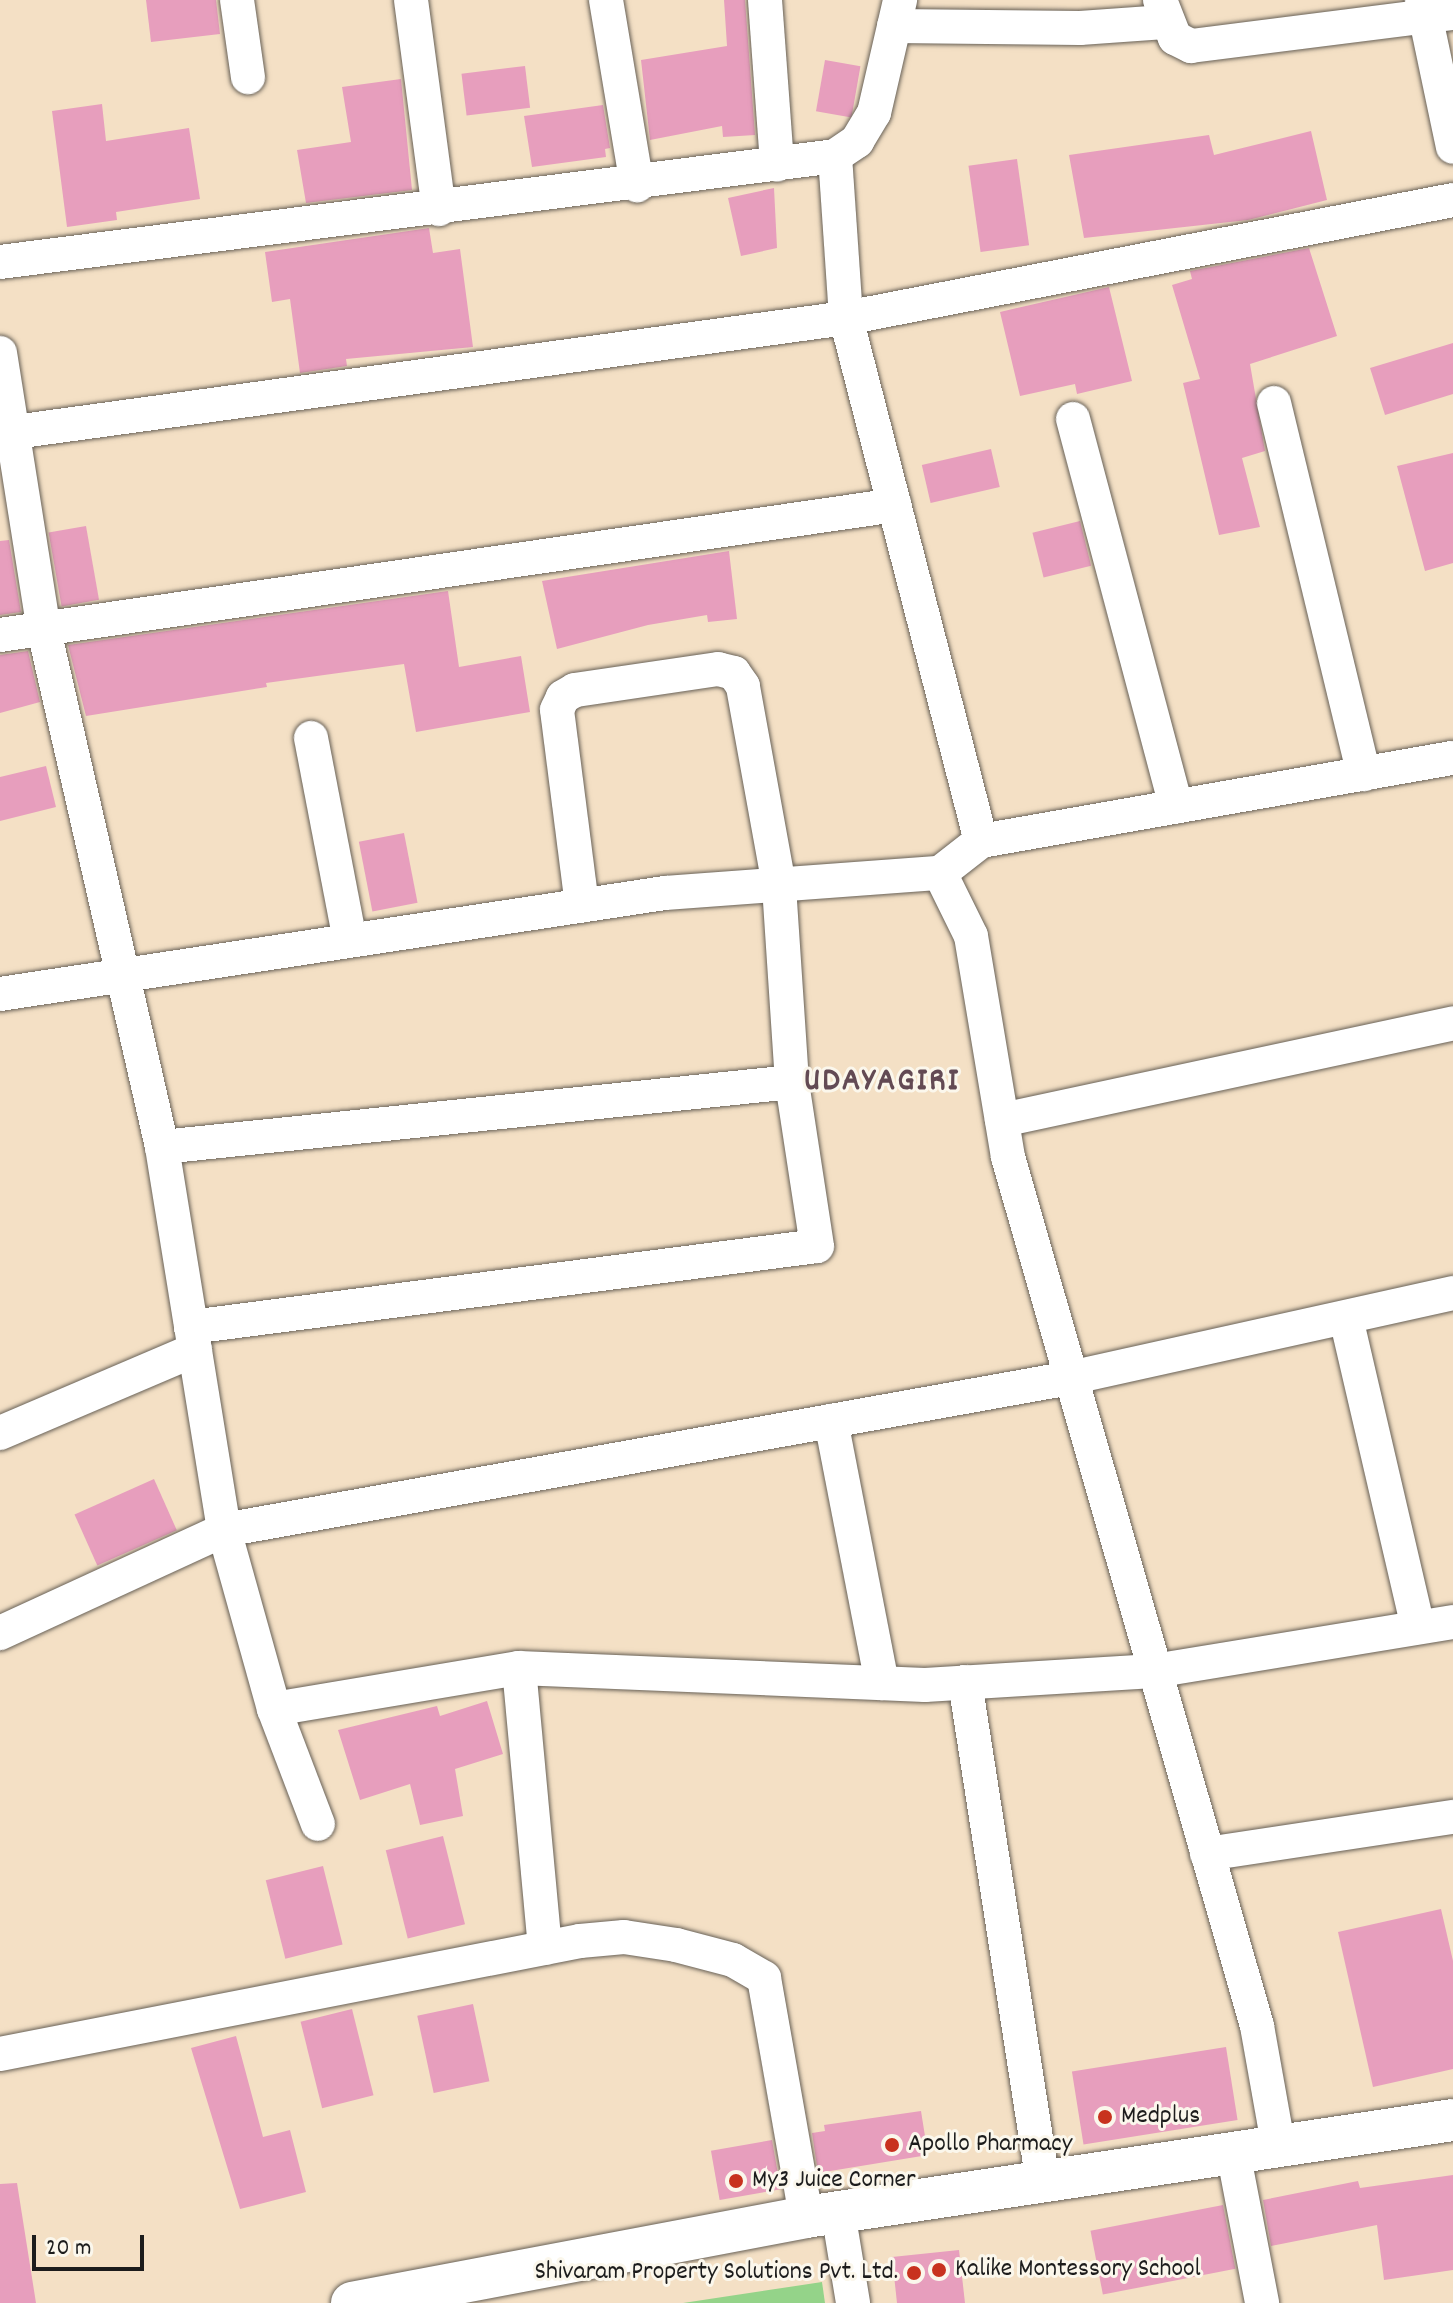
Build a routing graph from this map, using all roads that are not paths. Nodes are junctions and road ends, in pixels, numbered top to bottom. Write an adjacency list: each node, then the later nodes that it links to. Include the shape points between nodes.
1 (237, 0): 8 (street)
2 (411, 0): 14 (street)
3 (606, 0): 12 (street)
4 (765, 0): 11 (street)
5 (1162, 11): 6 (street, via 1175,38 1191,46); 7 (street, via 1080,28)
6 (1433, 11): 9 (street)
7 (897, 13): 10 (street, via 874,113 857,141)
8 (248, 77)
9 (1453, 147)
10 (835, 156): 11 (street); 16 (street)
11 (777, 165): 12 (street)
12 (637, 185): 14 (street)
13 (1453, 200): 16 (street)
14 (439, 209): 15 (street)
15 (0, 262)
16 (846, 318): 20 (street); 21 (street)
17 (0, 353): 20 (street)
18 (1274, 403): 26 (street)
19 (1073, 419): 27 (street)
20 (7, 434): 22 (street)
21 (895, 505): 22 (street); 28 (street)
22 (43, 626): 23 (street); 33 (street)
23 (0, 635)
24 (311, 738): 32 (street)
25 (1453, 758): 26 (street)
26 (1364, 774): 27 (street)
27 (1176, 807): 28 (street)
28 (981, 841): 29 (street)
29 (940, 873): 30 (street); 37 (street, via 971,936)
30 (779, 885): 31 (street); 31 (street, via 743,686 734,673 718,669 575,690 563,697 557,710); 36 (street)
31 (582, 905): 32 (street)
32 (350, 940): 33 (street)
33 (120, 974): 34 (street); 38 (street)
34 (0, 994)
35 (1453, 1023): 37 (street)
36 (792, 1082): 38 (street); 41 (street, via 817,1246)
37 (1002, 1120): 42 (street)
38 (162, 1147): 41 (street)
39 (1453, 1293): 40 (street)
40 (1346, 1318): 42 (street); 47 (street)
41 (193, 1338): 44 (street); 45 (street)
42 (1070, 1378): 43 (street); 50 (street)
43 (831, 1421): 45 (street); 52 (street)
44 (0, 1433)
45 (224, 1530): 48 (street); 53 (street)
46 (1453, 1622): 47 (street)
47 (1418, 1627): 50 (street)
48 (0, 1633)
49 (519, 1668): 52 (street); 53 (street); 57 (street)
50 (1154, 1671): 51 (street); 56 (street)
51 (965, 1682): 52 (street); 62 (street)
52 (882, 1683)
53 (274, 1709): 55 (street)
54 (1453, 1817): 56 (street)
55 (318, 1824)
56 (1207, 1854): 60 (street, via 1257,2026)
57 (545, 1948): 58 (street); 63 (street, via 624,1937 733,1960 764,1978)
58 (0, 2054)
59 (1453, 2120): 60 (street)
60 (1279, 2149): 61 (street)
61 (1234, 2157): 62 (street); 67 (street)
62 (1043, 2183): 63 (street)
63 (822, 2215): 64 (street); 66 (street)
64 (462, 2292): 65 (street)
65 (352, 2303)
66 (853, 2303)
67 (1262, 2303)

